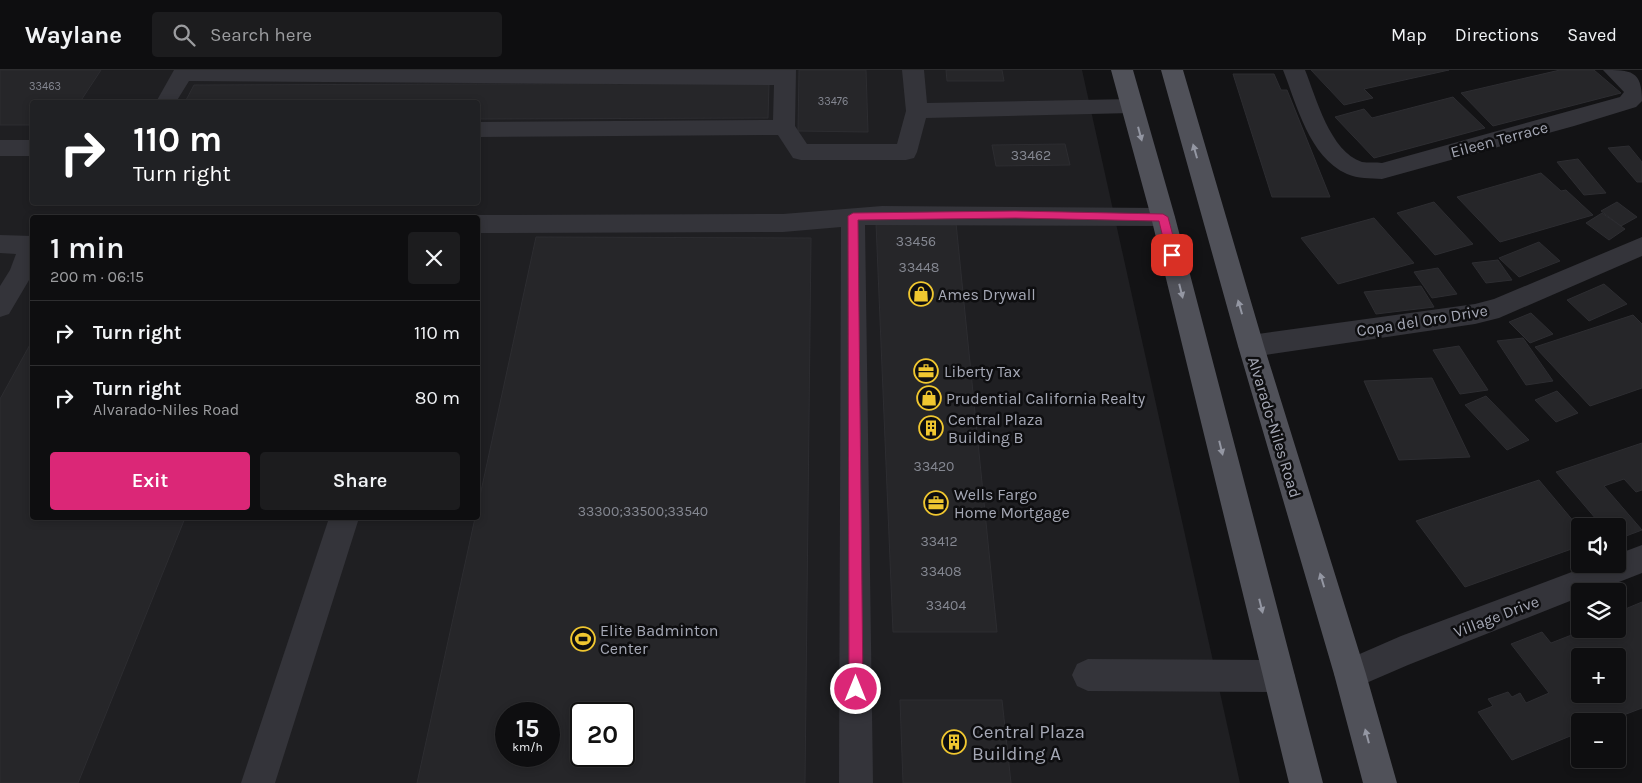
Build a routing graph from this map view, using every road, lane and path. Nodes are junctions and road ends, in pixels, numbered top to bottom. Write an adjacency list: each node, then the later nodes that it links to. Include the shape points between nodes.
1 (913, 70): 10 (street)
2 (1122, 70): 9 (main road)
3 (1172, 70): 23 (main road, Alvarado-Niles Road, one-way to 3)
4 (1294, 70): 5 (street, Eileen Terrace, via 1320,132 1337,157 1356,169 1382,171 1628,102 1635,92)
5 (1614, 70)
6 (184, 72): 7 (street); 8 (street)
7 (785, 74): 11 (street)
8 (167, 100)
9 (1132, 106): 10 (street); 16 (main road, one-way to 16)
10 (917, 110): 11 (street, via 906,152 801,152)
11 (784, 127): 12 (street)
12 (480, 130)
13 (0, 148): 14 (street)
14 (30, 148)
15 (853, 216): 16 (street); 17 (street, via 783,223); 30 (street)
16 (1163, 217): 28 (main road, one-way to 28)
17 (480, 224)
18 (0, 244): 19 (street)
19 (30, 245)
20 (1642, 246): 23 (street, Copa del Oro Drive, via 1499,308)
21 (30, 250): 22 (street, via 21,273)
22 (0, 307)
23 (1251, 346): 26 (main road, Alvarado-Niles Road, one-way to 23)
24 (343, 520): 29 (street)
25 (1642, 559): 26 (street, Village Drive)
26 (1350, 674): 32 (main road, Alvarado-Niles Road, one-way to 26)
27 (1088, 675): 28 (street)
28 (1279, 676): 31 (main road)
29 (258, 783)
30 (856, 783)
31 (1306, 783)
32 (1380, 783)

